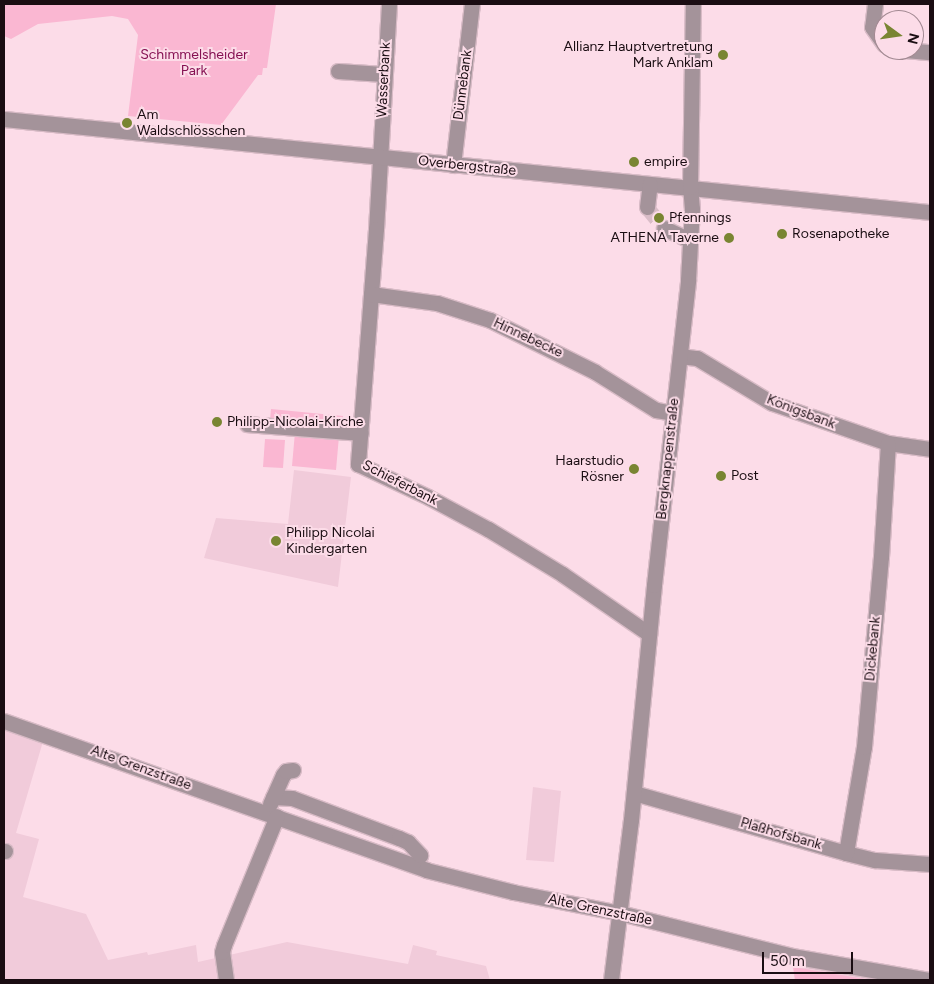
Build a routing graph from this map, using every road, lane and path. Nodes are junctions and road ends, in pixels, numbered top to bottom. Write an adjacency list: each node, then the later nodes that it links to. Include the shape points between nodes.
1 (389, 4): 7 (street, Wasserbank)
2 (472, 4): 10 (street, Dünnebank)
3 (694, 4): 12 (street, Bergknappenstraße)
4 (874, 4): 5 (street)
5 (874, 30)
6 (338, 71): 7 (street)
7 (383, 74): 9 (street, Wasserbank)
8 (4, 119): 9 (street, Overbergstraße)
9 (380, 157): 10 (street, Overbergstraße); 17 (street, Schieferbank)
10 (453, 166): 11 (street, Overbergstraße)
11 (650, 184): 12 (street, Overbergstraße); 13 (street)
12 (690, 187): 14 (street, Overbergstraße); 16 (street, Bergknappenstraße)
13 (647, 208)
14 (930, 212)
15 (664, 228): 16 (street)
16 (690, 240): 18 (street, Bergknappenstraße)
17 (371, 294): 19 (street, Hinnebecke, via 437,303 490,320 595,372 656,410); 21 (street, Schieferbank)
18 (680, 356): 19 (street, Bergknappenstraße); 22 (street, Königsbank, via 697,358 772,403)
19 (673, 413): 24 (street, Bergknappenstraße)
20 (247, 424): 21 (street)
21 (361, 433): 24 (street, Schieferbank, via 358,464 488,529 562,574)
22 (888, 444): 23 (street, Königsbank); 30 (street, Dickebank, via 864,747)
23 (930, 449)
24 (649, 634): 27 (street, Bergknappenstraße)
25 (4, 721): 29 (street, Alte Grenzstraße)
26 (294, 770): 28 (street, via 286,771)
27 (634, 793): 30 (street, Plaßhofsbank); 33 (street, Bergknappenstraße)
28 (273, 797): 29 (street); 31 (street, via 292,798 398,838 408,842)
29 (272, 814): 33 (street, Alte Grenzstraße, via 426,870 513,892); 34 (street, via 222,952)
30 (846, 853): 32 (street, Plaßhofsbank, via 875,860)
31 (420, 855)
32 (930, 864)
33 (620, 913): 35 (street, Bergknappenstraße); 36 (street, Alte Grenzstraße, via 792,956)
34 (226, 980)
35 (611, 980)
36 (930, 980)

